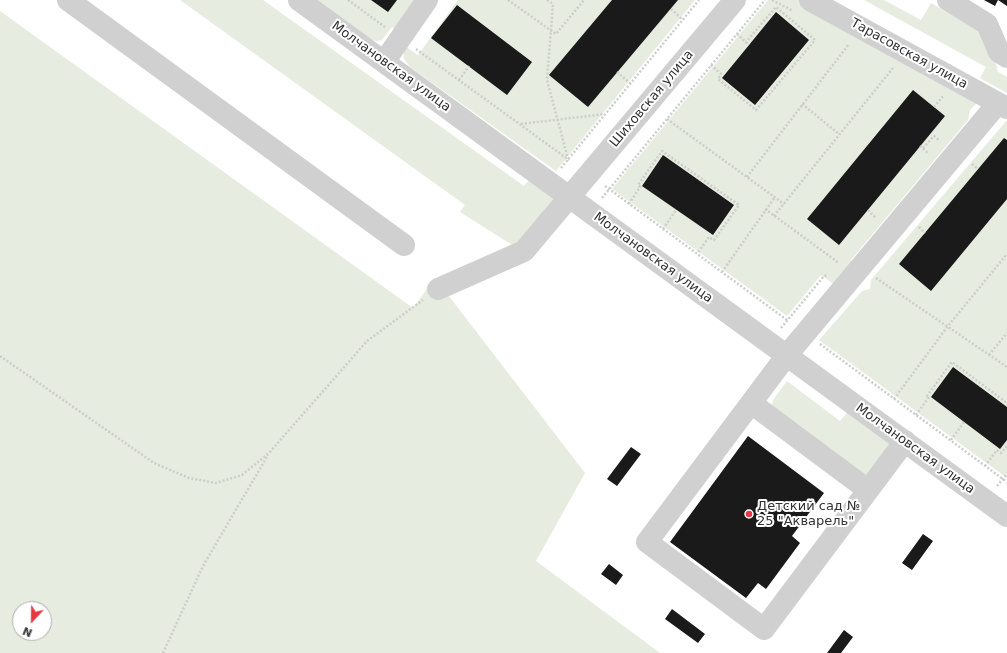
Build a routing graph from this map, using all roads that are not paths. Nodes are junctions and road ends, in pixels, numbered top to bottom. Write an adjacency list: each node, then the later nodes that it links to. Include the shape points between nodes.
1 (68, 0): 11 (street)
2 (299, 0): 8 (street, Молчановская улица)
3 (427, 0): 8 (street)
4 (735, 0): 10 (street, Шиховская улица)
5 (948, 0): 7 (street, via 987,24 1000,52)
6 (803, 6): 9 (street, Тарасовская улица)
7 (1007, 57)
8 (384, 62): 10 (street, Молчановская улица)
9 (1003, 105): 13 (street)
10 (570, 197): 12 (street, Шиховская улица, via 524,251); 13 (street, Молчановская улица)
11 (404, 245)
12 (438, 289)
13 (787, 355): 14 (street); 15 (street, Молчановская улица)
14 (751, 403): 16 (street); 16 (street, via 647,542 764,629)
15 (905, 441): 16 (street); 17 (street, Молчановская улица)
16 (868, 490)
17 (1007, 516)

